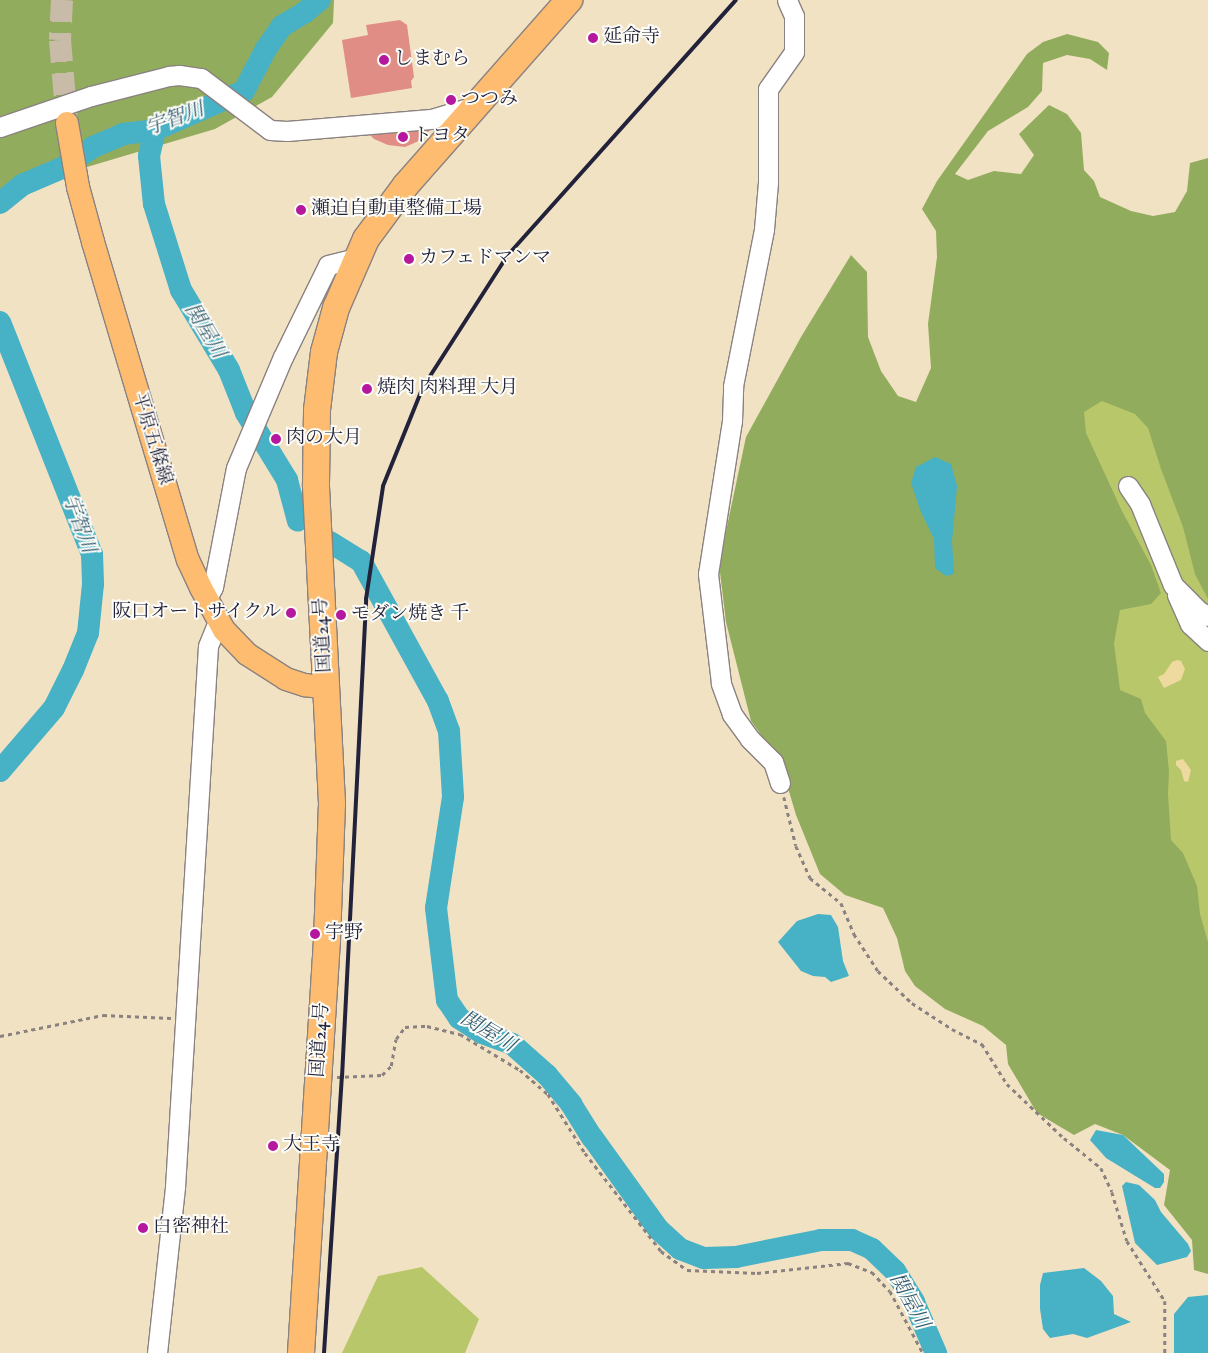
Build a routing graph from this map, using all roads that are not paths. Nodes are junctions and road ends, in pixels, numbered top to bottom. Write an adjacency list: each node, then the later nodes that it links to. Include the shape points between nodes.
1 (569, 0): 3 (highway, 国道24号)
2 (787, 0): 14 (street, via 794,16 794,52 768,89 768,182 764,229 733,386 732,422 708,574 721,682 732,714 750,739 773,762)
3 (475, 106): 5 (street, via 431,119 297,131 270,130 201,78 169,76 90,96); 6 (highway, 国道24号, via 406,186 366,239)
4 (67, 123): 9 (main road, 平原五條線, via 78,187 120,337 188,560)
5 (0, 127)
6 (357, 258): 9 (street, via 328,265 283,357 236,468 213,587); 13 (highway, 国道24号, via 333,317 324,352 317,410 316,484)
7 (1128, 486): 8 (street, via 1140,504)
8 (1173, 585): 10 (street); 12 (street, via 1190,624)
9 (206, 600): 11 (main road, 平原五條線)
10 (1208, 616)
11 (218, 622): 13 (main road, 平原五條線, via 248,654 267,668 286,679); 15 (street, via 208,646 175,1188)
12 (1208, 641)
13 (326, 688): 16 (highway, 国道24号, via 332,803 327,940)
14 (780, 783)
15 (158, 1353)
16 (301, 1353)

